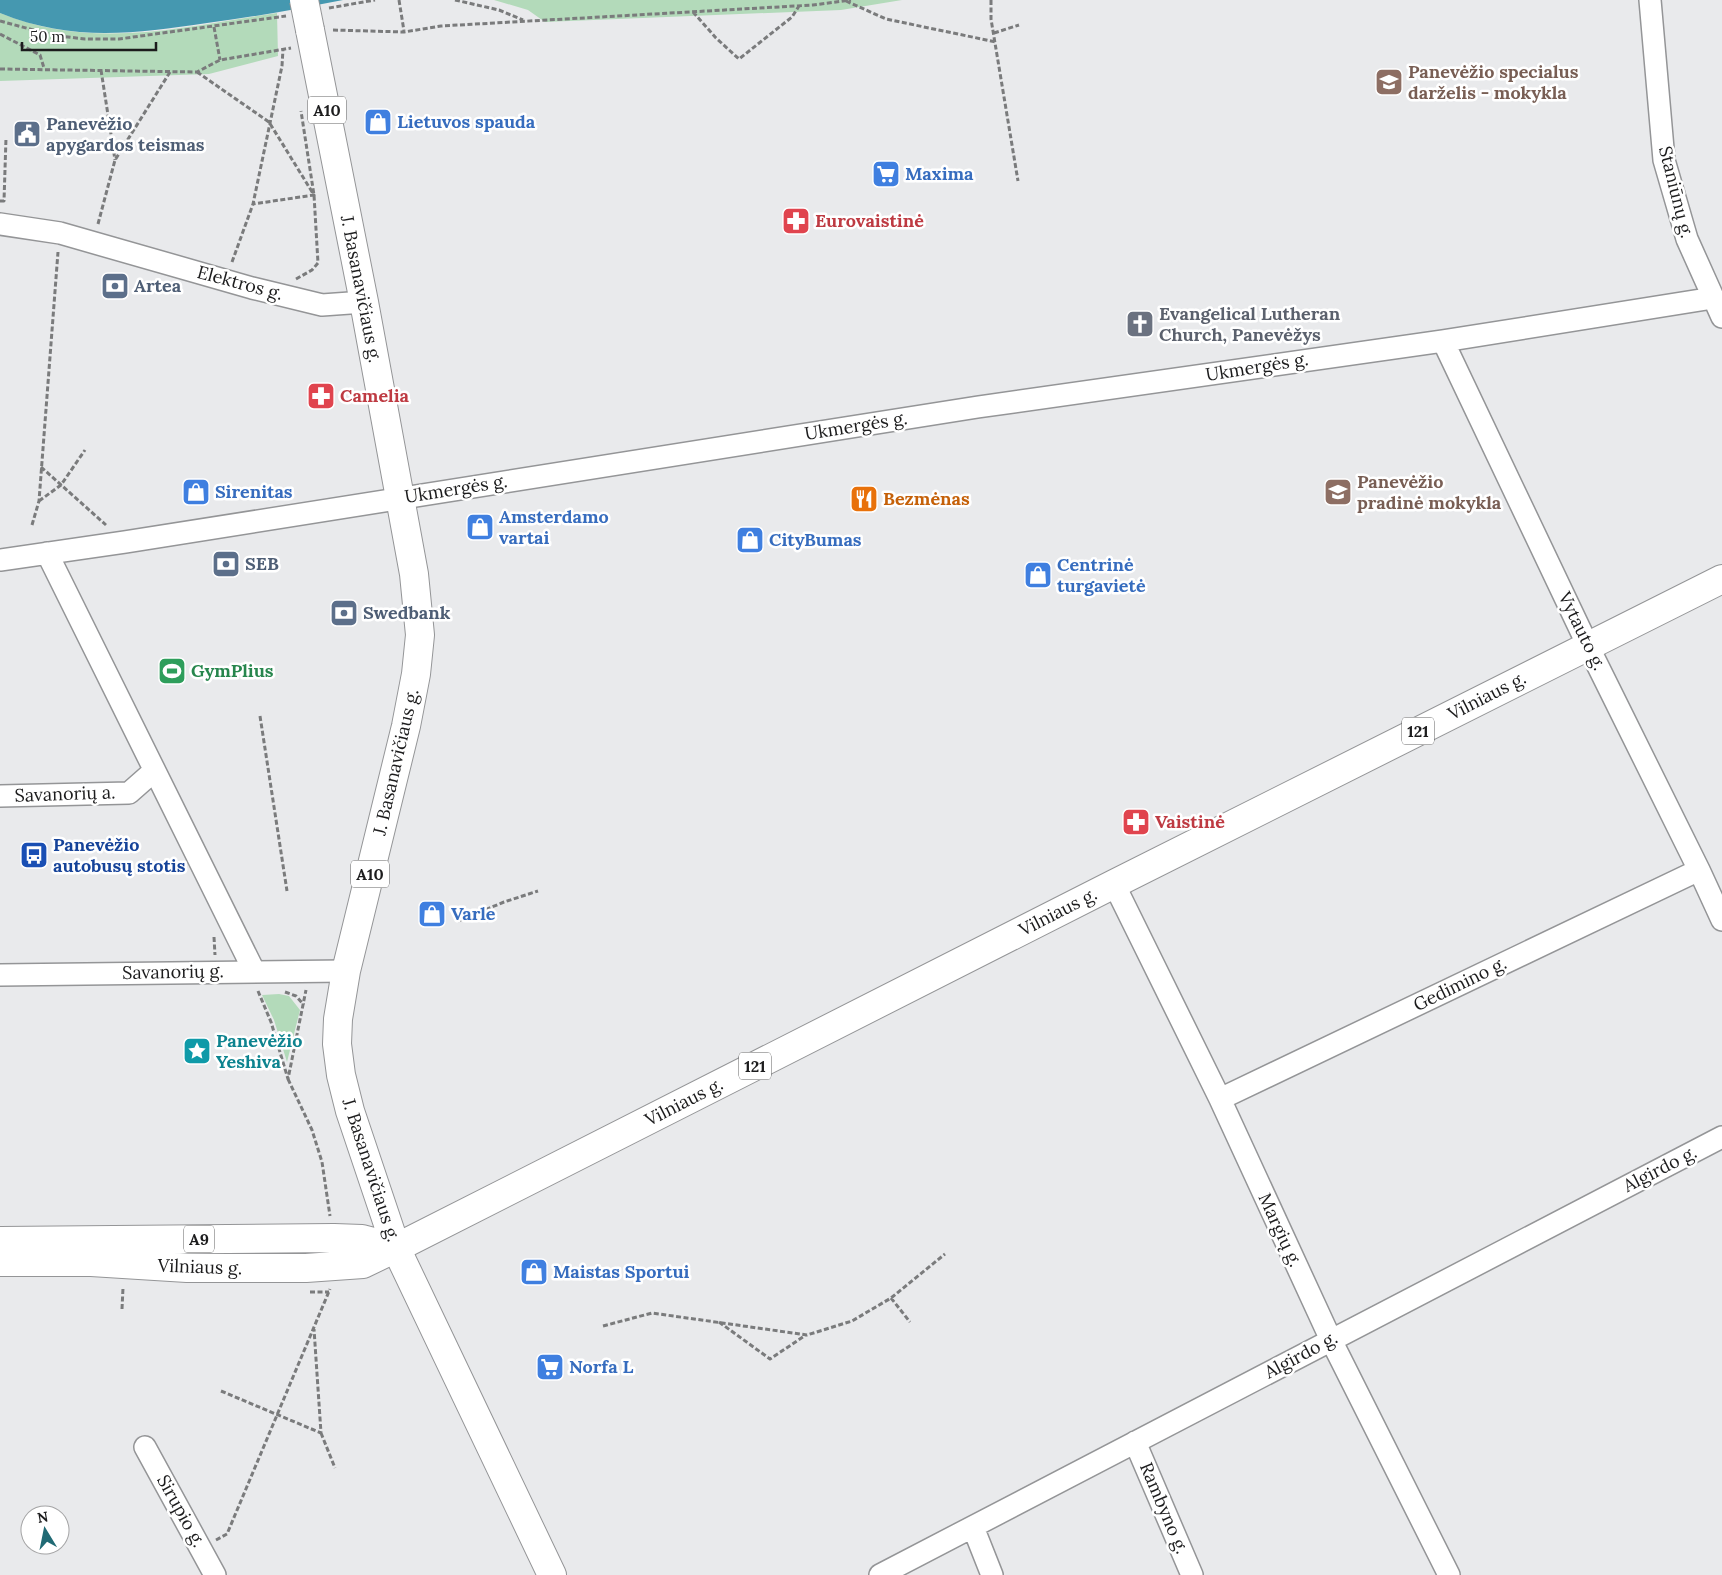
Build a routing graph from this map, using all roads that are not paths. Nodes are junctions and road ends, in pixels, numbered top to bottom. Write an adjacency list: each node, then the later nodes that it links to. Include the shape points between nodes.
1 (304, 0): 4 (main road, J. Basanavičiaus g. / A10, bridge, via 321,27)
2 (1650, 0): 5 (street, Staniūnų g., via 1664,160 1687,239)
3 (0, 224): 4 (street, Elektros g., via 60,233 322,305)
4 (364, 302): 7 (main road, J. Basanavičiaus g. / A10)
5 (1717, 307): 6 (street, Ukmergės g.)
6 (1444, 341): 7 (street, Ukmergės g., via 978,406); 11 (street, Vytauto g.)
7 (399, 498): 8 (street, Ukmergės g.); 17 (main road, J. Basanavičiaus g. / A10, via 414,574 420,636 416,674)
8 (47, 553): 9 (street, Ukmergės g.); 12 (street)
9 (0, 560)
10 (1722, 578): 11 (main road, Vilniaus g. / 121)
11 (1588, 646): 14 (street, Vytauto g.); 15 (main road, Vilniaus g. / 121)
12 (154, 770): 13 (street, Savanorių a., via 130,792); 19 (street)
13 (0, 796)
14 (1699, 870): 16 (street, Vytauto g.); 20 (street, Gedimino g.)
15 (1114, 884): 20 (street, Margių g.); 23 (main road, Vilniaus g. / 121)
16 (1722, 920)
17 (346, 971): 19 (street, Savanorių g., via 308,972); 23 (main road, J. Basanavičiaus g. / A10, via 338,1019 341,1075)
18 (0, 975): 19 (street, Savanorių g.)
19 (256, 981)
20 (1220, 1099): 25 (street, Margių g.)
21 (1722, 1137): 25 (street, Algirdo g.)
22 (0, 1241): 23 (main road, Vilniaus g. / A9, via 334,1238 362,1239)
23 (396, 1248): 24 (main road, Vilniaus g. / A9, via 363,1264 333,1267 234,1269 91,1262); 30 (main road, J. Basanavičiaus g.)
24 (0, 1262)
25 (1331, 1340): 26 (street, Algirdo g.); 34 (street, Margių g.)
26 (1136, 1442): 28 (street, Algirdo g.); 33 (street, Rambyno g.)
27 (145, 1447): 29 (street, Sirupio g.)
28 (973, 1527): 31 (street, Algirdo g.); 32 (street)
29 (215, 1575)
30 (552, 1575)
31 (880, 1575)
32 (992, 1575)
33 (1192, 1575)
34 (1449, 1575)

